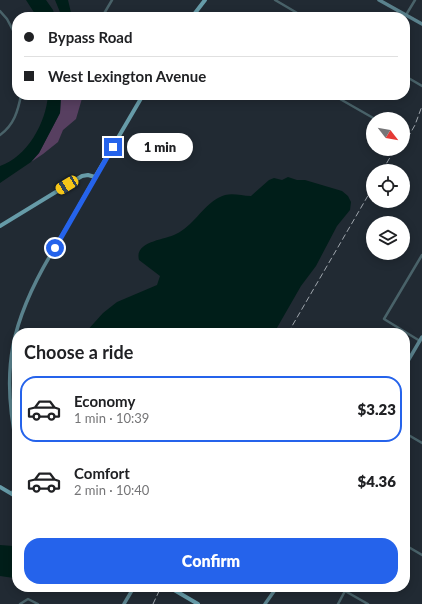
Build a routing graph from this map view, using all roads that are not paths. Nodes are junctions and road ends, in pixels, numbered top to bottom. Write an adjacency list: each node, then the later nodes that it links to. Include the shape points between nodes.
1 (112, 0): 7 (street)
2 (205, 0): 8 (main road)
3 (275, 0): 9 (street)
4 (379, 0): 10 (main road)
5 (415, 0): 11 (street)
6 (0, 11): 14 (street)
7 (105, 12)
8 (195, 12)
9 (295, 12)
10 (401, 12)
11 (408, 12)
12 (410, 17): 13 (main road)
13 (422, 24)
14 (12, 28)
15 (410, 79): 16 (street)
16 (422, 86)
17 (20, 100): 21 (street, via 13,122)
18 (141, 100): 22 (main road)
19 (342, 100): 20 (street)
20 (366, 114)
21 (0, 135)
22 (95, 178): 23 (main road, via 82,176); 25 (main road, via 28,294)
23 (0, 226)
24 (422, 255): 26 (street, via 384,319)
25 (14, 328)
26 (398, 328)
27 (12, 333): 32 (main road, via 6,363 6,398)
28 (410, 335): 30 (street)
29 (422, 337): 30 (main road)
30 (420, 341): 31 (main road)
31 (410, 358)
32 (12, 431)
33 (410, 436): 34 (street)
34 (422, 443)
35 (0, 487): 36 (main road)
36 (12, 494)
37 (410, 548): 38 (street)
38 (422, 554)
39 (131, 592): 45 (main road)
40 (178, 592): 46 (main road)
41 (273, 592): 47 (main road)
42 (345, 592): 48 (street); 49 (street)
43 (20, 604): 44 (street, via 28,599)
44 (38, 604)
45 (124, 604)
46 (198, 604)
47 (265, 604)
48 (338, 604)
49 (368, 604)

